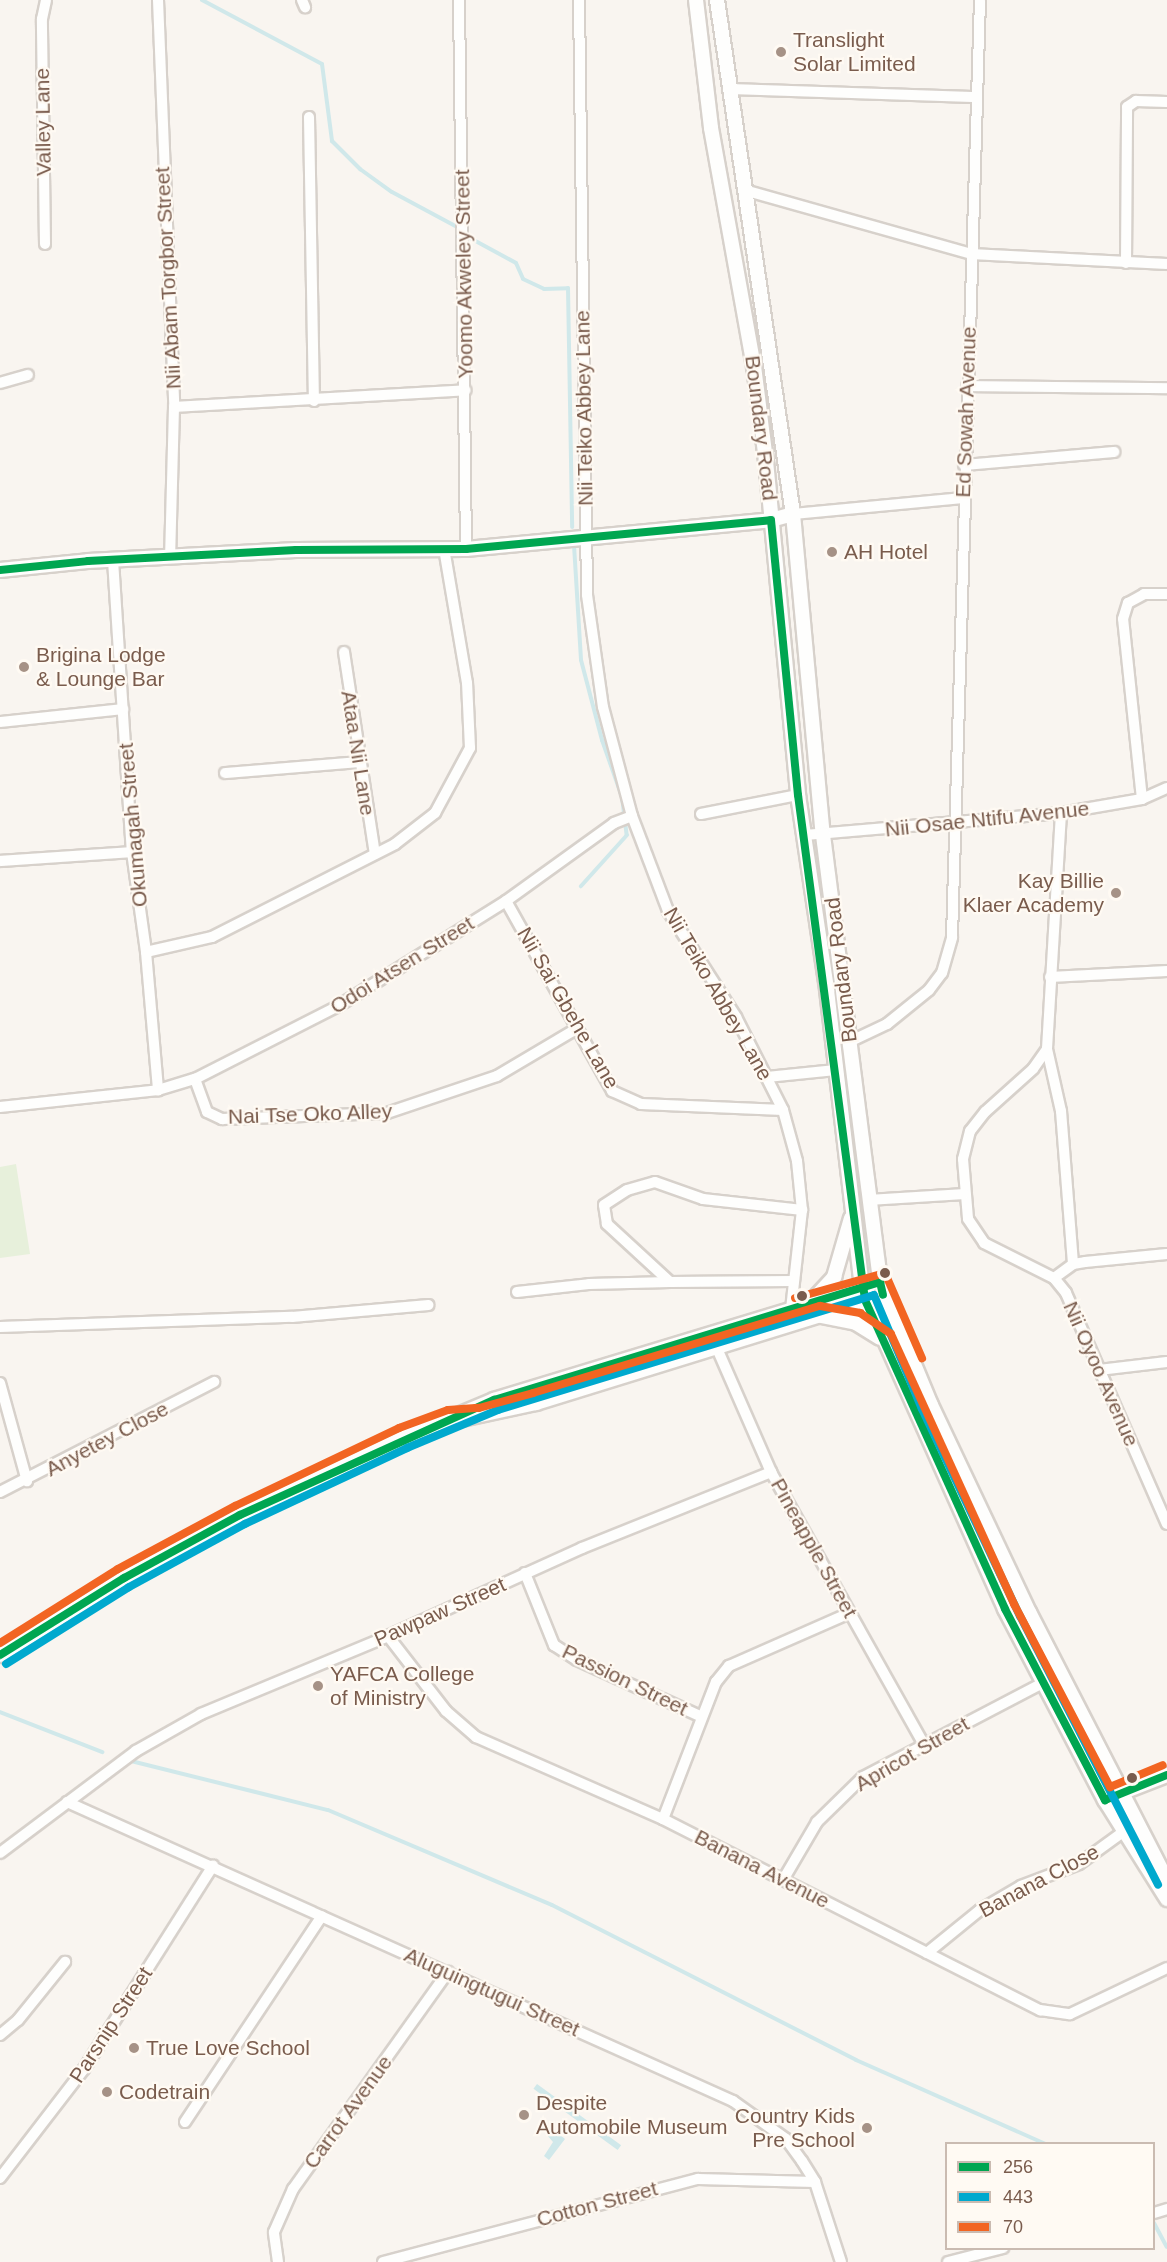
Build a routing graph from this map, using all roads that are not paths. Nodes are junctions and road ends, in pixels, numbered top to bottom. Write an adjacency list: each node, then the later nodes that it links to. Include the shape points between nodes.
1 (46, 0): 13 (street, Valley Lane, via 42,19)
2 (158, 0): 23 (street, Nii Abam Torgbor Street)
3 (459, 0): 21 (street, Yoomo Akweley Street)
4 (579, 0): 29 (street, Nii Teiko Abbey Lane)
5 (696, 0): 28 (main road, Boundary Road, via 711,128 754,366)
6 (717, 0): 8 (main road, Boundary Road)
7 (980, 0): 9 (street, Ed Sowah Avenue)
8 (728, 89): 9 (street); 12 (main road, Boundary Road)
9 (975, 97): 14 (street, Ed Sowah Avenue)
10 (1167, 102): 15 (street, via 1136,101 1127,107)
11 (309, 117): 22 (street)
12 (744, 190): 14 (street); 27 (main road, Boundary Road, via 775,372)
13 (45, 244)
14 (971, 254): 15 (street); 19 (street, Ed Sowah Avenue)
15 (1126, 263): 16 (street)
16 (1167, 264)
17 (28, 375): 18 (street)
18 (0, 383)
19 (967, 386): 20 (street); 25 (street, Ed Sowah Avenue)
20 (1167, 388)
21 (466, 390): 22 (street); 31 (street, Yoomo Akweley Street)
22 (314, 401): 23 (street)
23 (174, 407): 32 (street, Nii Abam Torgbor Street)
24 (1114, 452): 25 (street)
25 (964, 465): 26 (street, Ed Sowah Avenue)
26 (963, 498): 27 (street); 47 (street, Ed Sowah Avenue, via 957,683)
27 (793, 514): 28 (main road); 49 (main road, Boundary Road)
28 (771, 520): 29 (main road); 42 (main road, Boundary Road)
29 (588, 538): 31 (main road); 46 (street, Nii Teiko Abbey Lane, via 587,596 603,707)
30 (444, 549): 31 (main road); 32 (main road, via 296,550); 51 (street, via 467,682 470,748 435,813)
31 (466, 549)
32 (170, 557): 33 (main road)
33 (113, 560): 34 (main road); 37 (street, Okumagah Street)
34 (0, 570)
35 (1167, 594): 43 (street, via 1144,594 1128,603 1123,619)
36 (344, 652): 39 (street, Ataa Nii Lane)
37 (123, 709): 38 (street); 50 (street, Okumagah Street)
38 (0, 723)
39 (358, 762): 40 (street); 51 (street, Ataa Nii Lane)
40 (225, 773)
41 (1167, 788): 43 (street, Nii Osae Ntifu Avenue)
42 (798, 795): 45 (street); 48 (main road, Boundary Road)
43 (1142, 799): 44 (street, Nii Osae Ntifu Avenue)
44 (1061, 813): 47 (street, Nii Osae Ntifu Avenue); 56 (street)
45 (701, 814)
46 (630, 817): 53 (street, Odoi Atsen Street, via 614,823); 61 (street, Nii Teiko Abbey Lane, via 668,911 736,1017)
47 (958, 824): 49 (street, Nii Osae Ntifu Avenue); 58 (street, Ed Sowah Avenue, via 952,937 942,973 887,1024)
48 (804, 835): 49 (street, Nii Osae Ntifu Avenue); 60 (main road, Boundary Road)
49 (823, 835): 58 (main road, Boundary Road)
50 (132, 852): 52 (street); 54 (street, Okumagah Street)
51 (375, 854): 54 (street, via 212,938)
52 (0, 861)
53 (506, 901): 57 (street, Nii Sai Gbehe Lane); 62 (street, Odoi Atsen Street, via 338,1006)
54 (146, 952): 63 (street, Okumagah Street)
55 (1167, 971): 56 (street)
56 (1050, 977): 59 (street)
57 (576, 1029): 62 (street, Nai Tse Oko Alley, via 497,1076 387,1113 222,1119 207,1112); 65 (street, Nii Sai Gbehe Lane, via 612,1091 624,1099 689,1109)
58 (849, 1042): 67 (main road, Boundary Road)
59 (1047, 1049): 66 (street, Nii Oyoo Avenue, via 1033,1069 985,1112 970,1131 963,1159); 71 (street, via 1061,1111)
60 (836, 1070): 61 (street); 69 (main road, Boundary Road)
61 (767, 1077): 65 (street, Nii Teiko Abbey Lane)
62 (195, 1079): 63 (street, Odoi Atsen Street)
63 (158, 1090): 64 (street, Odoi Atsen Street)
64 (0, 1107)
65 (783, 1110): 68 (street, Nii Teiko Abbey Lane, via 797,1161)
66 (964, 1194): 67 (street); 72 (street, Nii Oyoo Avenue, via 968,1219 984,1243)
67 (869, 1200): 75 (main road, Boundary Road)
68 (802, 1210): 73 (street, Nii Teiko Abbey Lane); 74 (street, via 703,1199 655,1182 627,1190 604,1205 607,1224)
69 (854, 1210): 77 (main road, Boundary Road); 78 (main road, via 834,1277)
70 (1167, 1254): 71 (street)
71 (1073, 1264): 72 (street)
72 (1054, 1278): 86 (street, Nii Oyoo Avenue, via 1066,1293)
73 (794, 1281): 74 (street); 80 (street, Nii Teiko Abbey Lane)
74 (670, 1282): 76 (street, via 589,1284)
75 (881, 1289): 77 (main road); 102 (main road, Boundary Road, via 985,1520)
76 (517, 1292)
77 (864, 1294): 78 (main road); 81 (main road); 83 (main road, Boundary Road)
78 (809, 1304): 80 (main road)
79 (428, 1305): 82 (street, via 280,1317)
80 (791, 1310): 89 (main road, via 494,1400)
81 (819, 1316): 83 (main road, via 856,1323); 84 (main road)
82 (0, 1327)
83 (882, 1339): 98 (main road, Boundary Road, via 999,1598)
84 (716, 1346): 89 (main road, via 536,1403 481,1418); 90 (street, Pineapple Street)
85 (1167, 1362): 86 (street)
86 (1098, 1370): 93 (street, Nii Oyoo Avenue)
87 (213, 1382): 91 (street, Anyetey Close)
88 (0, 1383): 91 (street)
89 (451, 1420): 97 (main road, via 403,1438 240,1515 124,1578)
90 (771, 1472): 94 (street, Pawpaw Street); 95 (street, Pineapple Street)
91 (27, 1482): 92 (street, Anyetey Close)
92 (0, 1492)
93 (1167, 1524)
94 (525, 1574): 96 (street, Pawpaw Street); 99 (street, Passion Street, via 554,1645 577,1660)
95 (850, 1613): 99 (street, via 729,1666 716,1682); 100 (street, Pineapple Street)
96 (388, 1636): 104 (street, Pawpaw Street, via 201,1714 136,1751); 105 (street, Banana Avenue, via 446,1711 476,1737)
97 (0, 1655)
98 (1043, 1683): 100 (street, Apricot Street); 103 (main road, Boundary Road)
99 (702, 1717): 105 (street)
100 (923, 1743): 109 (street, Apricot Street, via 863,1777 839,1797 816,1822)
101 (1167, 1775): 102 (main road)
102 (1120, 1792): 103 (main road); 110 (main road, Boundary Road)
103 (1105, 1800): 106 (main road, Boundary Road)
104 (67, 1802): 107 (street, Pawpaw Street); 108 (street, Aluguingtugui Street)
105 (663, 1819): 109 (street, Banana Avenue)
106 (1123, 1832): 111 (main road, Boundary Road); 113 (street, Banana Close, via 1079,1864 1021,1886 980,1910)
107 (0, 1853)
108 (213, 1866): 112 (street, Aluguingtugui Street); 119 (street, Parsnip Street, via 84,2069)
109 (783, 1880): 113 (street, Banana Avenue)
110 (1167, 1880)
111 (1167, 1899)
112 (322, 1916): 116 (street, Aluguingtugui Street); 118 (street)
113 (927, 1953): 115 (street, Banana Avenue, via 1054,2014 1084,2008)
114 (65, 1962): 117 (street, via 18,2020)
115 (1167, 1968)
116 (448, 1972): 120 (street, Aluguingtugui Street, via 733,2101 786,2139); 122 (street, Carrot Avenue, via 292,2189 274,2232)
117 (0, 2035)
118 (185, 2122)
119 (0, 2178)
120 (815, 2182): 123 (street, Cotton Street, via 698,2179); 124 (street, Aluguingtugui Street)
121 (996, 2250): 125 (street)
122 (278, 2262)
123 (383, 2262)
124 (841, 2262)
125 (948, 2262)

